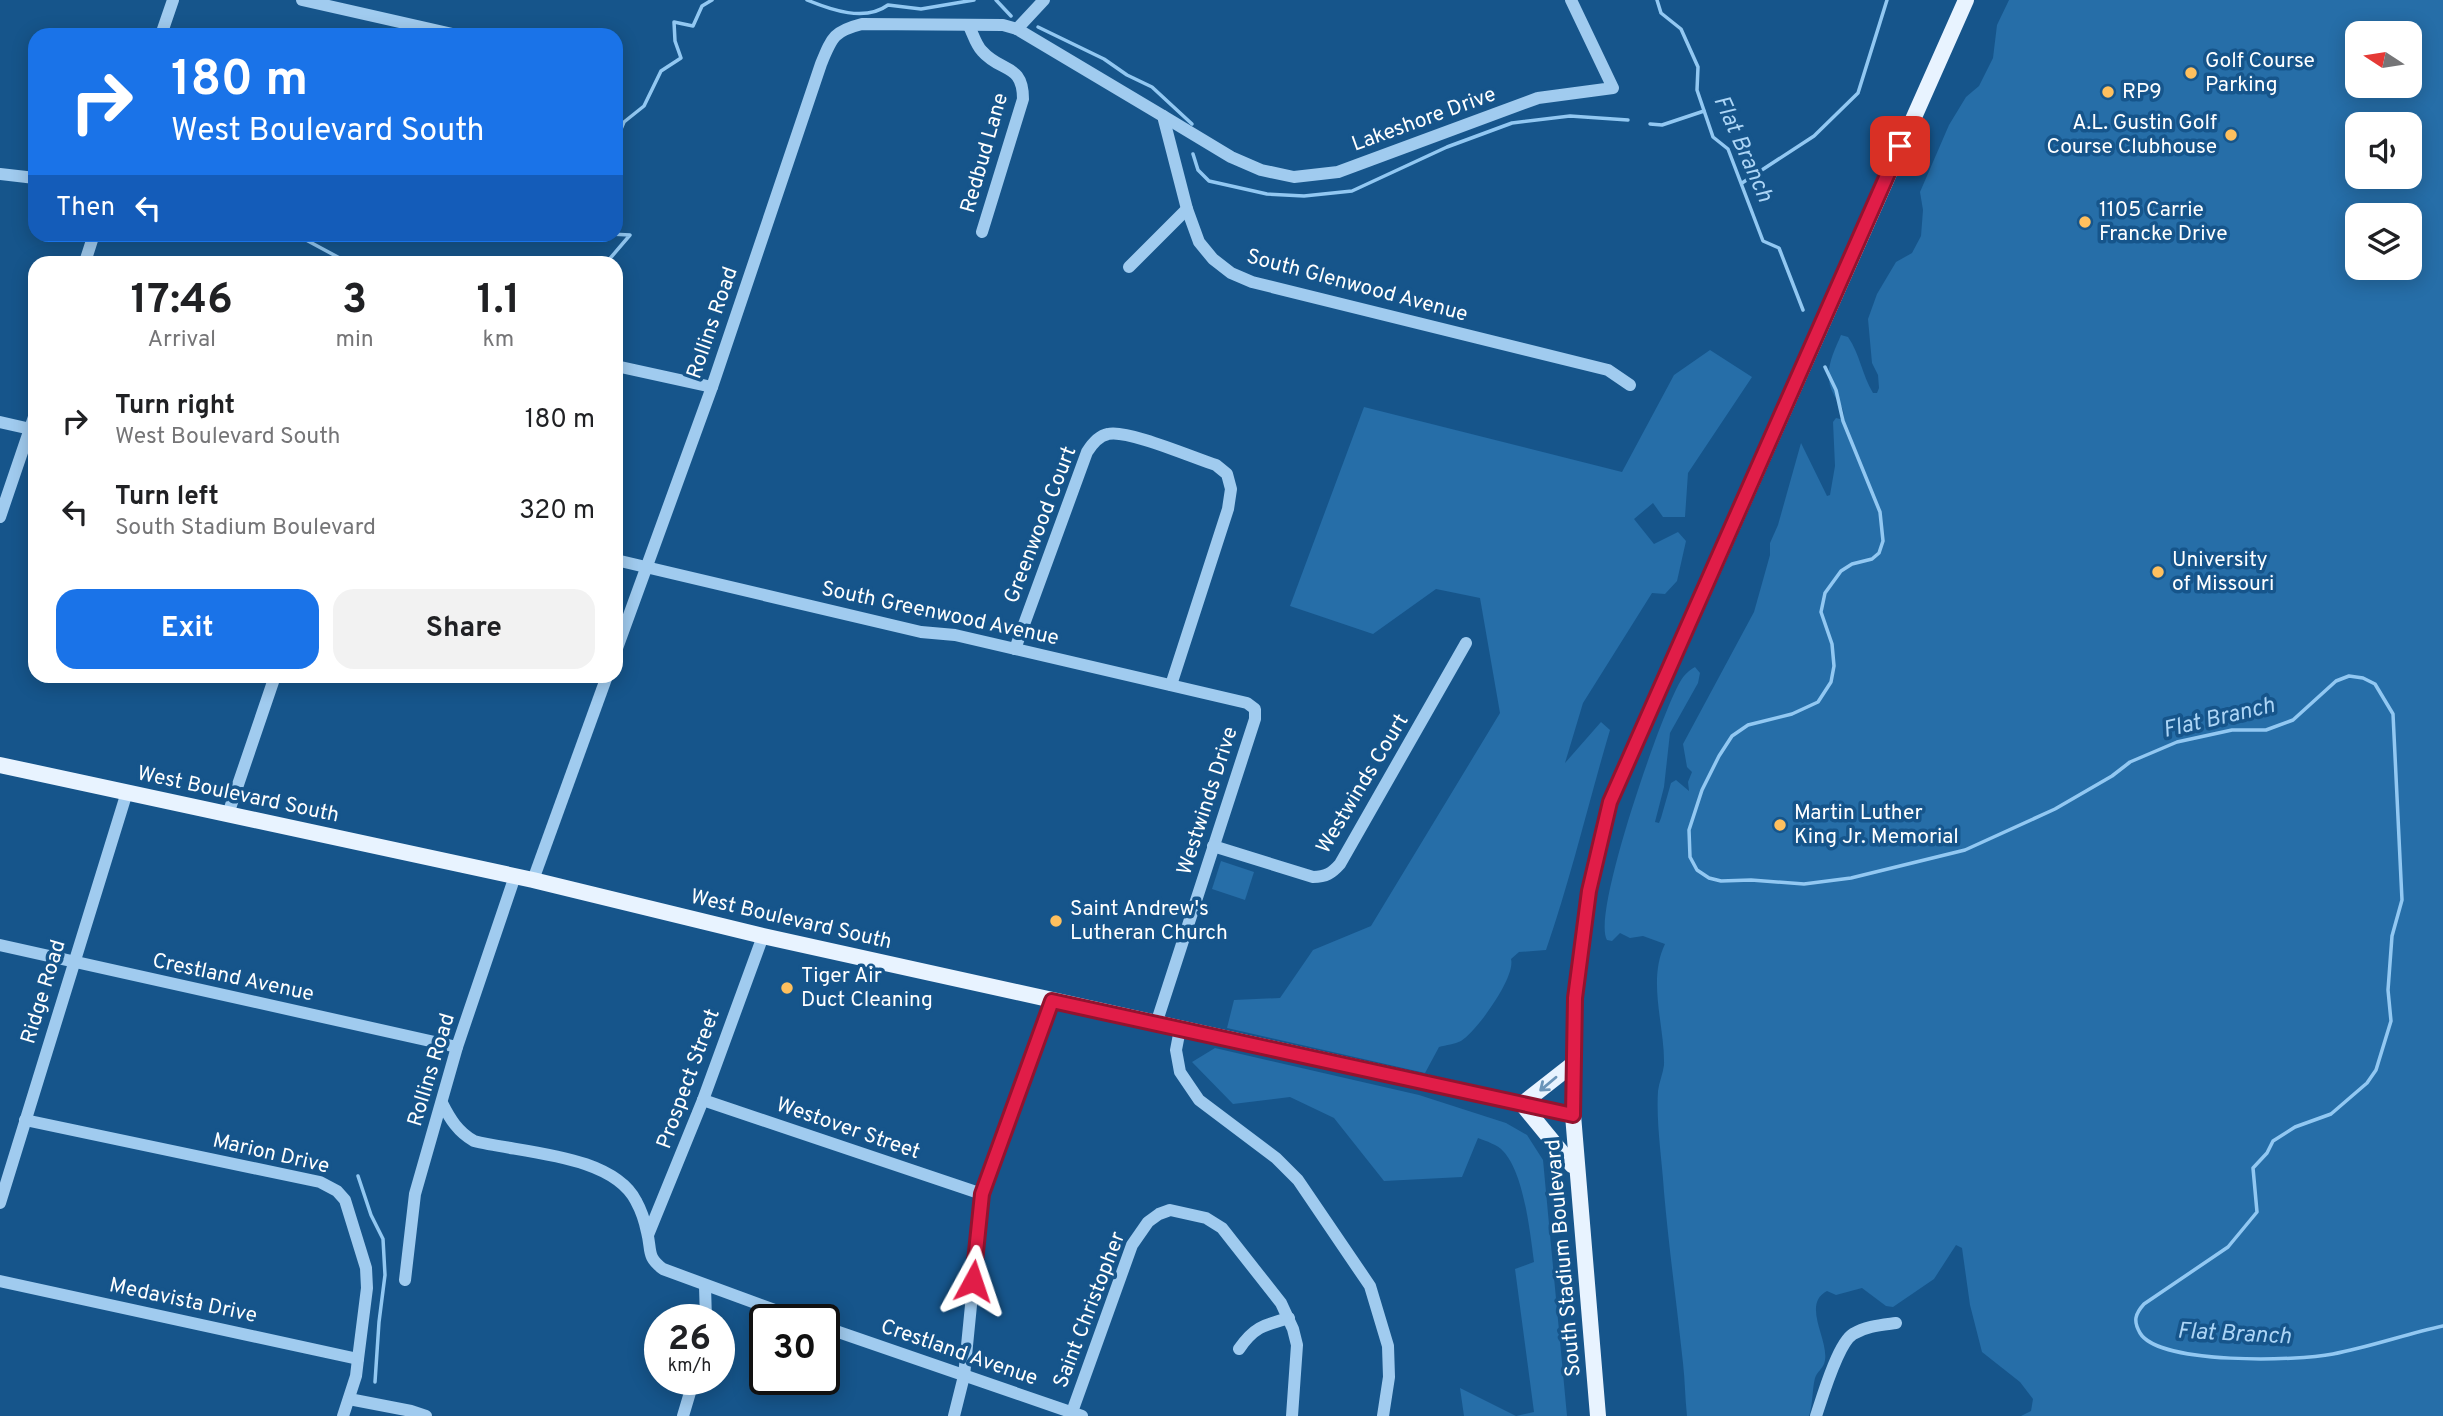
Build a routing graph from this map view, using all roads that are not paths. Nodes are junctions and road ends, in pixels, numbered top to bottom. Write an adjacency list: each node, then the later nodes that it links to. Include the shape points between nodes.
1 (173, 0): 7 (street)
2 (302, 0): 8 (street)
3 (1044, 0): 9 (street)
4 (1571, 0): 10 (street, Lakeshore Drive, via 1613,88 1538,98 1338,172 1294,177 1261,170)
5 (1966, 0): 45 (main road, South Stadium Boulevard, via 1610,802 1587,904 1575,998)
6 (969, 26): 9 (street); 14 (street, Redbud Lane, via 980,50 1015,72 1023,85 1023,99); 18 (street, Rollins Road, via 862,24 840,30 829,45)
7 (164, 28)
8 (426, 28)
9 (1017, 29): 10 (street)
10 (1163, 116): 13 (street, South Glenwood Avenue)
11 (0, 174): 12 (street)
12 (28, 177)
13 (1187, 209): 15 (street); 17 (street, South Glenwood Avenue, via 1199,242 1213,259 1252,282 1608,370)
14 (982, 232)
15 (1129, 267)
16 (623, 368): 18 (street)
17 (1630, 385)
18 (712, 387): 24 (street, Rollins Road)
19 (0, 422): 20 (street)
20 (28, 428)
21 (28, 442): 22 (street)
22 (0, 517)
23 (623, 562): 24 (street, South Greenwood Avenue)
24 (646, 567): 25 (street, Rollins Road); 27 (street, South Greenwood Avenue, via 921,632)
25 (623, 631)
26 (1466, 643): 35 (street, Westwinds Court, via 1332,873 1313,877)
27 (1015, 649): 30 (street, South Greenwood Avenue); 30 (street, Greenwood Court, via 1087,452 1108,433 1127,435 1216,465 1227,474 1231,489)
28 (273, 683): 34 (street)
29 (604, 683): 37 (street)
30 (1171, 685): 31 (street, South Greenwood Avenue, via 1247,703)
31 (1255, 709): 35 (street, Westwinds Drive)
32 (0, 765): 33 (main road, West Boulevard South)
33 (127, 792): 34 (main road, West Boulevard South); 40 (street, Ridge Road)
34 (228, 814): 36 (main road, West Boulevard South)
35 (1213, 846): 42 (street, Westwinds Drive)
36 (515, 876): 37 (main road, West Boulevard South); 44 (street, Rollins Road)
37 (533, 880): 38 (main road, West Boulevard South)
38 (762, 936): 41 (main road, West Boulevard South); 46 (street, Prospect Street)
39 (0, 945): 40 (street, Crestland Avenue)
40 (73, 963): 44 (street, Crestland Avenue); 50 (street, Ridge Road)
41 (1052, 1001): 42 (main road, West Boulevard South); 52 (street)
42 (1156, 1024): 43 (main road, West Boulevard South)
43 (1180, 1029): 48 (main road, West Boulevard South); 74 (street, via 1176,1050 1180,1072 1199,1100 1298,1180 1370,1286 1388,1346)
44 (457, 1047): 47 (street, Rollins Road)
45 (1573, 1064): 48 (main road, one-way to 48); 49 (main road, South Stadium Boulevard)
46 (703, 1100): 52 (street, Westover Street); 54 (street, Prospect Street)
47 (442, 1103): 54 (street, via 451,1120 474,1141 590,1165 616,1177 635,1199); 55 (street, Rollins Road, via 415,1194)
48 (1522, 1104): 49 (main road, West Boulevard South); 51 (main road)
49 (1573, 1115): 51 (main road, South Stadium Boulevard)
50 (25, 1120): 53 (street, Ridge Road); 64 (street, Marion Drive, via 320,1182 337,1191 345,1200 366,1268)
51 (1577, 1167): 75 (main road, South Stadium Boulevard)
52 (982, 1194): 65 (street)
53 (0, 1203)
54 (648, 1235): 57 (street, via 654,1262)
55 (405, 1280)
56 (0, 1281): 64 (street, Medavista Drive)
57 (705, 1286): 58 (street); 59 (street)
58 (706, 1304)
59 (756, 1304)
60 (1289, 1318): 63 (street, via 1258,1327); 68 (street, Saint Christopher, via 1222,1228 1182,1211 1159,1214 1132,1245); 73 (street, Saint Christopher, via 1297,1345)
61 (1896, 1323): 76 (street, via 1868,1327 1850,1336 1837,1357)
62 (840, 1333): 65 (street, Crestland Avenue)
63 (1239, 1349)
64 (359, 1359): 67 (street)
65 (964, 1376): 68 (street, Crestland Avenue); 72 (street)
66 (689, 1395): 71 (street)
67 (349, 1399): 69 (street); 70 (street)
68 (1077, 1414)
69 (343, 1416)
70 (426, 1416)
71 (683, 1416)
72 (954, 1416)
73 (1292, 1416)
74 (1383, 1416)
75 (1598, 1416)
76 (1816, 1416)

